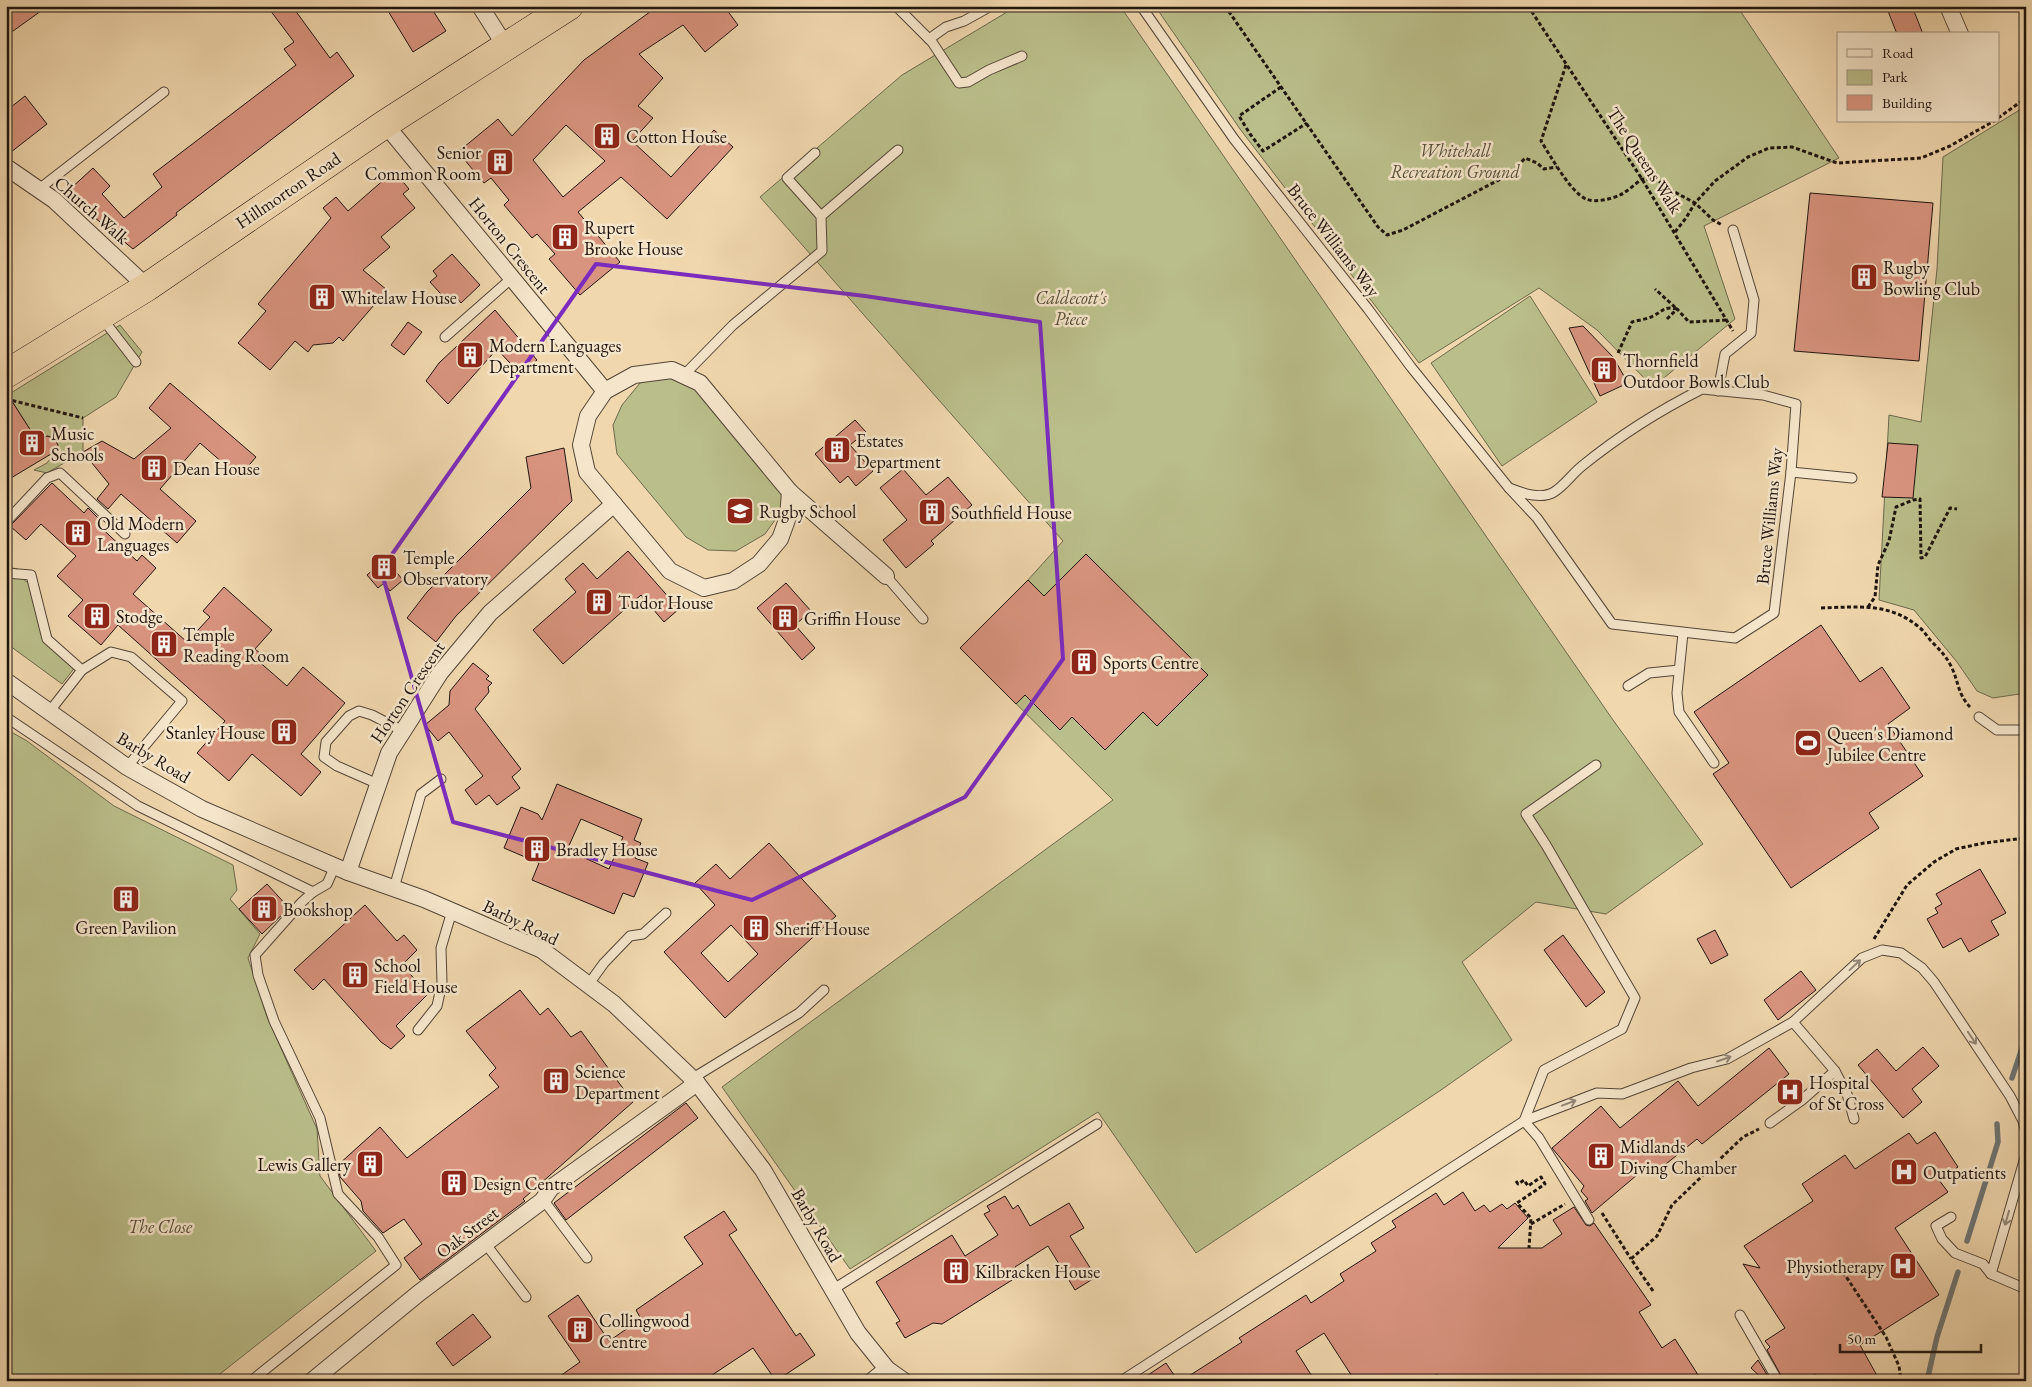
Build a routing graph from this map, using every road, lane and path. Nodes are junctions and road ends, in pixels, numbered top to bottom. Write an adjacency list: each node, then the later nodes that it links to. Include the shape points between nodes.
1 (480, 6): 11 (street)
2 (569, 6): 11 (highway, Hillmorton Road)
3 (896, 6): 10 (lane)
4 (991, 6): 10 (lane, via 946,27)
5 (1141, 6): 51 (lane, Bruce Williams Way, via 1234,139 1411,367)
6 (1224, 6): 14 (path)
7 (1528, 6): 13 (path, The Queens Walk)
8 (1948, 6): 9 (street)
9 (1959, 32)
10 (929, 39): 12 (lane, via 959,83 968,82)
11 (506, 47): 20 (highway, Hillmorton Road)
12 (1022, 56)
13 (1566, 64): 24 (path, via 1541,141); 25 (path, The Queens Walk)
14 (1281, 86): 19 (path); 19 (path, via 1239,116 1250,134 1264,151)
15 (164, 92): 26 (lane)
16 (2026, 98): 17 (path)
17 (2000, 117)
18 (1992, 122): 27 (path, via 1921,158 1837,163 1792,147 1769,148 1748,156 1715,181)
19 (1306, 123): 24 (path, via 1378,227 1387,235 1403,230 1512,173 1525,158 1544,169)
20 (385, 124): 32 (street, Horton Crescent); 33 (highway, Hillmorton Road)
21 (898, 150): 28 (lane)
22 (815, 153): 28 (lane, via 787,178)
23 (6, 167): 26 (street, Church Walk)
24 (1557, 167): 25 (path, via 1574,189 1592,201 1621,194)
25 (1642, 179): 27 (path, via 1657,180); 31 (path, The Queens Walk)
26 (39, 190): 33 (street, Church Walk, via 54,200)
27 (1695, 203): 29 (path); 31 (path)
28 (821, 216): 44 (lane, via 822,251 733,325)
29 (1713, 220)
30 (1733, 230): 46 (lane, via 1754,300 1751,333 1725,354)
31 (1675, 232): 38 (path, The Queens Walk)
32 (512, 278): 40 (lane); 45 (street, Horton Crescent)
33 (147, 287): 36 (highway, Hillmorton Road)
34 (1655, 289): 35 (path)
35 (1676, 308): 37 (path); 38 (path, via 1689,322); 41 (path, via 1668,307 1653,316 1632,322)
36 (100, 316): 42 (lane); 43 (highway, Hillmorton Road)
37 (1666, 319)
38 (1728, 320): 39 (path, The Queens Walk)
39 (1733, 332)
40 (445, 337)
41 (1618, 353)
42 (136, 362)
43 (6, 374)
44 (684, 375): 45 (street, via 672,370 634,375); 53 (street, via 700,383)
45 (605, 391): 55 (street, via 588,416 581,445 587,472)
46 (1718, 392): 49 (lane, Bruce Williams Way, via 1762,395 1796,404); 51 (lane, Bruce Williams Way, via 1702,390 1667,407 1582,466 1554,492 1527,494)
47 (6, 399): 48 (path)
48 (83, 418)
49 (1791, 472): 50 (lane); 64 (lane, Bruce Williams Way, via 1774,613 1735,638)
50 (1852, 478)
51 (1510, 488): 64 (lane, Bruce Williams Way, via 1537,518 1612,624)
52 (6, 492): 54 (path)
53 (790, 492): 55 (street, via 788,517 780,539 759,564 734,581 704,588 670,571); 60 (street)
54 (10, 499)
55 (614, 504): 72 (street, Horton Crescent, via 490,612 440,673)
56 (1957, 509): 61 (path, via 1950,508 1925,557 1921,558 1920,499 1896,507 1889,541 1878,565 1875,597)
57 (6, 522): 58 (lane, via 47,478 60,473)
58 (125, 534)
59 (6, 573): 65 (lane, via 31,575 47,639)
60 (886, 576): 63 (lane)
61 (1868, 607): 62 (path); 71 (path, via 1906,617 1921,629 1944,654 1952,668 1956,686)
62 (1822, 608)
63 (922, 619)
64 (1683, 633): 66 (lane)
65 (82, 670): 69 (lane); 76 (lane, via 111,652 131,658 182,701)
66 (1679, 670): 68 (lane, via 1649,673); 74 (lane, via 1677,693 1680,712)
67 (6, 681): 69 (street, Barby Road)
68 (1628, 686)
69 (49, 712): 76 (street, Barby Road)
70 (6, 717): 82 (lane, via 138,806)
71 (1979, 717): 73 (lane, via 1996,730)
72 (403, 730): 78 (street, Horton Crescent, via 389,752); 78 (lane, via 359,711 349,716 326,742 324,757)
73 (2026, 730)
74 (1714, 763)
75 (1596, 765): 93 (lane, via 1526,814 1635,998 1622,1029 1544,1070)
76 (127, 767): 80 (street, Barby Road, via 202,809)
77 (441, 778): 81 (lane, via 421,794)
78 (378, 784): 80 (street, Horton Crescent)
79 (2026, 838): 85 (path, via 1956,849 1934,862 1907,885)
80 (341, 869): 81 (street, Barby Road); 82 (lane, via 327,884)
81 (394, 888): 83 (street, Barby Road)
82 (313, 892): 116 (lane, via 255,955 258,975 274,1021 320,1118 338,1194 386,1248 396,1265)
83 (452, 911): 86 (street, Barby Road, via 542,950); 89 (lane, via 441,948 442,983 437,1006)
84 (666, 913): 86 (lane, via 643,934 630,936)
85 (1862, 958): 88 (lane, one-way to 85); 96 (lane, one-way to 96, via 1882,950 1901,953 1922,968 2010,1096)
86 (588, 984): 91 (street, Barby Road, via 614,1004)
87 (824, 990): 91 (lane, via 799,1013)
88 (1793, 1022): 90 (lane); 93 (lane, one-way to 88, via 1597,1093 1622,1094 1691,1068 1727,1059)
89 (418, 1030)
90 (1835, 1071): 92 (lane, via 1847,1094); 94 (lane)
91 (695, 1081): 100 (street, Oak Street, via 551,1188); 111 (street, Barby Road, via 763,1170)
92 (1854, 1119)
93 (1524, 1121): 99 (lane, via 1539,1138); 120 (lane)
94 (1770, 1123): 107 (path, via 1743,1137 1720,1157 1672,1205 1657,1236)
95 (1097, 1124): 111 (lane)
96 (2026, 1133)
97 (2026, 1154): 109 (lane, one-way to 109)
98 (1516, 1181): 103 (path, via 1518,1184 1524,1180 1528,1186 1541,1177 1546,1184 1518,1203 1531,1218)
99 (1576, 1198): 102 (lane); 103 (path)
100 (542, 1201): 104 (street, Oak Street); 106 (lane)
101 (1951, 1217): 109 (lane, via 1936,1226 1942,1239 1955,1253 1983,1264)
102 (1589, 1220): 107 (path, via 1602,1212)
103 (1530, 1224): 105 (path)
104 (484, 1245): 113 (lane); 117 (street, Oak Street, via 419,1293)
105 (1529, 1248)
106 (587, 1258)
107 (1631, 1259): 112 (path)
108 (1829, 1270): 122 (path, via 1845,1275 1886,1336 1900,1366)
109 (1991, 1274): 110 (lane)
110 (2026, 1289)
111 (832, 1290): 115 (street, Barby Road, via 858,1333)
112 (1653, 1291)
113 (526, 1297)
114 (1740, 1315): 121 (lane)
115 (887, 1369): 118 (street); 119 (street, Barby Road)
116 (251, 1381)
117 (312, 1381)
118 (872, 1381)
119 (904, 1381)
120 (1121, 1381)
121 (1778, 1381)
122 (1901, 1381)

